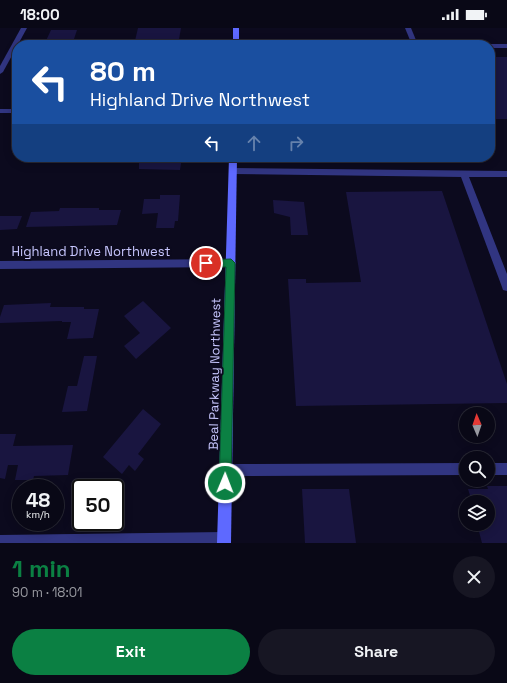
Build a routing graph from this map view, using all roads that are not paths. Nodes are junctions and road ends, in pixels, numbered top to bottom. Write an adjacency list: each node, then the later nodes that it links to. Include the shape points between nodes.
1 (24, 28): 4 (street)
2 (236, 28): 5 (main road)
3 (408, 28): 6 (street)
4 (17, 40)
5 (236, 40)
6 (413, 40)
7 (495, 46): 8 (street)
8 (507, 46)
9 (12, 50): 10 (street)
10 (0, 72)
11 (0, 111): 12 (street)
12 (12, 111)
13 (233, 162): 14 (main road, Beal Parkway Northwest)
14 (233, 171): 15 (street); 17 (main road, Beal Parkway Northwest)
15 (464, 174): 16 (street); 19 (street)
16 (507, 174)
17 (231, 263): 18 (street, Highland Drive Northwest); 23 (main road, Beal Parkway Northwest)
18 (0, 265)
19 (507, 287)
20 (459, 469): 23 (lane)
21 (495, 469): 22 (lane)
22 (507, 469)
23 (226, 470): 24 (main road, Beal Parkway Northwest)
24 (224, 541): 25 (street)
25 (0, 542)

